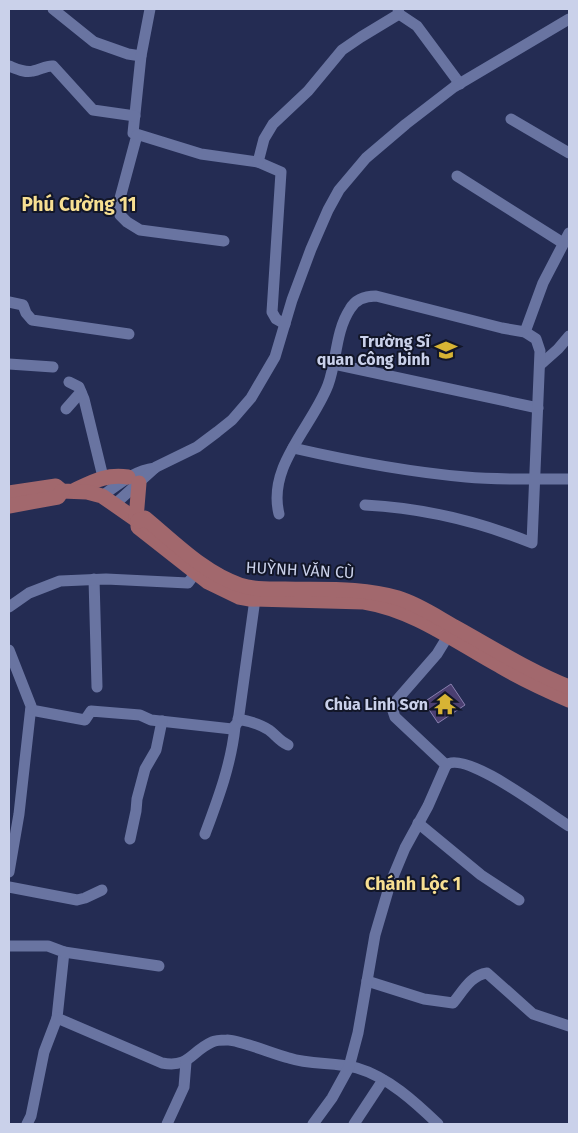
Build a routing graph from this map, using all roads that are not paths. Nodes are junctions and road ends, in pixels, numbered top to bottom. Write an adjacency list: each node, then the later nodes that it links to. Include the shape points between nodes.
1 (53, 9): 5 (street, via 94,42)
2 (150, 9): 5 (street)
3 (399, 11): 7 (street, via 417,26); 12 (street, via 342,50 308,91 273,124 264,139)
4 (569, 19): 7 (street)
5 (141, 56): 8 (street)
6 (9, 66): 8 (street, via 26,72 53,66 93,110)
7 (460, 84): 18 (street, via 366,158 339,190 311,249)
8 (135, 116): 10 (street)
9 (511, 119): 11 (street)
10 (135, 134): 12 (street, via 201,154); 15 (street, via 119,202 120,215 140,230)
11 (569, 153)
12 (258, 162): 18 (street, via 281,172 272,312 276,320)
13 (457, 176): 16 (street)
14 (569, 232): 16 (street)
15 (224, 241)
16 (563, 243): 19 (street, via 538,293)
17 (9, 302): 20 (street, via 23,306 32,320)
18 (285, 324): 34 (street, via 275,357 252,398 232,420 197,447)
19 (525, 332): 23 (street, via 370,296 356,302 350,309); 24 (street, via 538,343)
20 (129, 334)
21 (569, 336): 24 (street)
22 (9, 364): 25 (street)
23 (334, 364): 28 (street); 30 (street, via 323,397)
24 (540, 365): 28 (street)
25 (53, 367)
26 (69, 382): 27 (street, via 79,387)
27 (81, 392): 29 (street); 31 (street)
28 (538, 408): 32 (street)
29 (66, 409)
30 (293, 448): 32 (street, via 428,473 468,478); 40 (street, via 277,484)
31 (103, 477): 34 (main road, via 115,475); 35 (main road)
32 (536, 479): 33 (street); 38 (street, via 532,542 457,518)
33 (569, 479)
34 (133, 480): 37 (street); 41 (main road)
35 (67, 491): 36 (main road, via 56,486); 37 (main road, via 87,492); 39 (main road, via 58,497)
36 (9, 493)
37 (108, 500): 41 (main road)
38 (365, 505)
39 (9, 506)
40 (279, 514)
41 (137, 520): 42 (main road, via 138,527)
42 (198, 569): 43 (street, via 188,583); 44 (main road, via 230,593); 49 (main road, HUỲNH VĂN CÙ, via 247,587 342,589 400,598)
43 (94, 579): 45 (street, via 60,580 29,593); 48 (street)
44 (254, 599): 46 (main road, via 381,605); 53 (street)
45 (9, 607)
46 (448, 636): 50 (main road, via 508,671); 55 (street, via 392,708 395,717)
47 (9, 650): 51 (street)
48 (97, 687)
49 (569, 687)
50 (569, 700)
51 (31, 710): 52 (street, via 85,720 91,711 140,715); 60 (street, via 20,814)
52 (162, 721): 53 (street, via 232,729); 59 (street, via 156,750 145,768)
53 (236, 723): 54 (street, via 258,724); 58 (street, via 232,752)
54 (288, 744)
55 (446, 765): 56 (street); 57 (street, via 457,762 483,771)
56 (418, 823): 63 (street, via 481,875); 67 (street, via 390,884 375,935)
57 (569, 826)
58 (206, 834)
59 (130, 838)
60 (9, 872)
61 (9, 887): 62 (street, via 77,900)
62 (102, 890)
63 (519, 900)
64 (9, 946): 65 (street, via 48,946)
65 (64, 952): 66 (street); 68 (street)
66 (160, 966)
67 (367, 981): 69 (street, via 424,999 453,1003 471,980 487,973 532,1014); 71 (street)
68 (57, 1018): 70 (street, via 162,1064); 74 (street, via 44,1052)
69 (569, 1026)
70 (186, 1062): 71 (street, via 213,1041 231,1039 291,1059); 75 (street, via 184,1086)
71 (349, 1067): 72 (street); 76 (street)
72 (383, 1080): 73 (street, via 419,1106); 77 (street)
73 (435, 1123)
74 (28, 1124)
75 (168, 1124)
76 (313, 1124)
77 (354, 1124)

